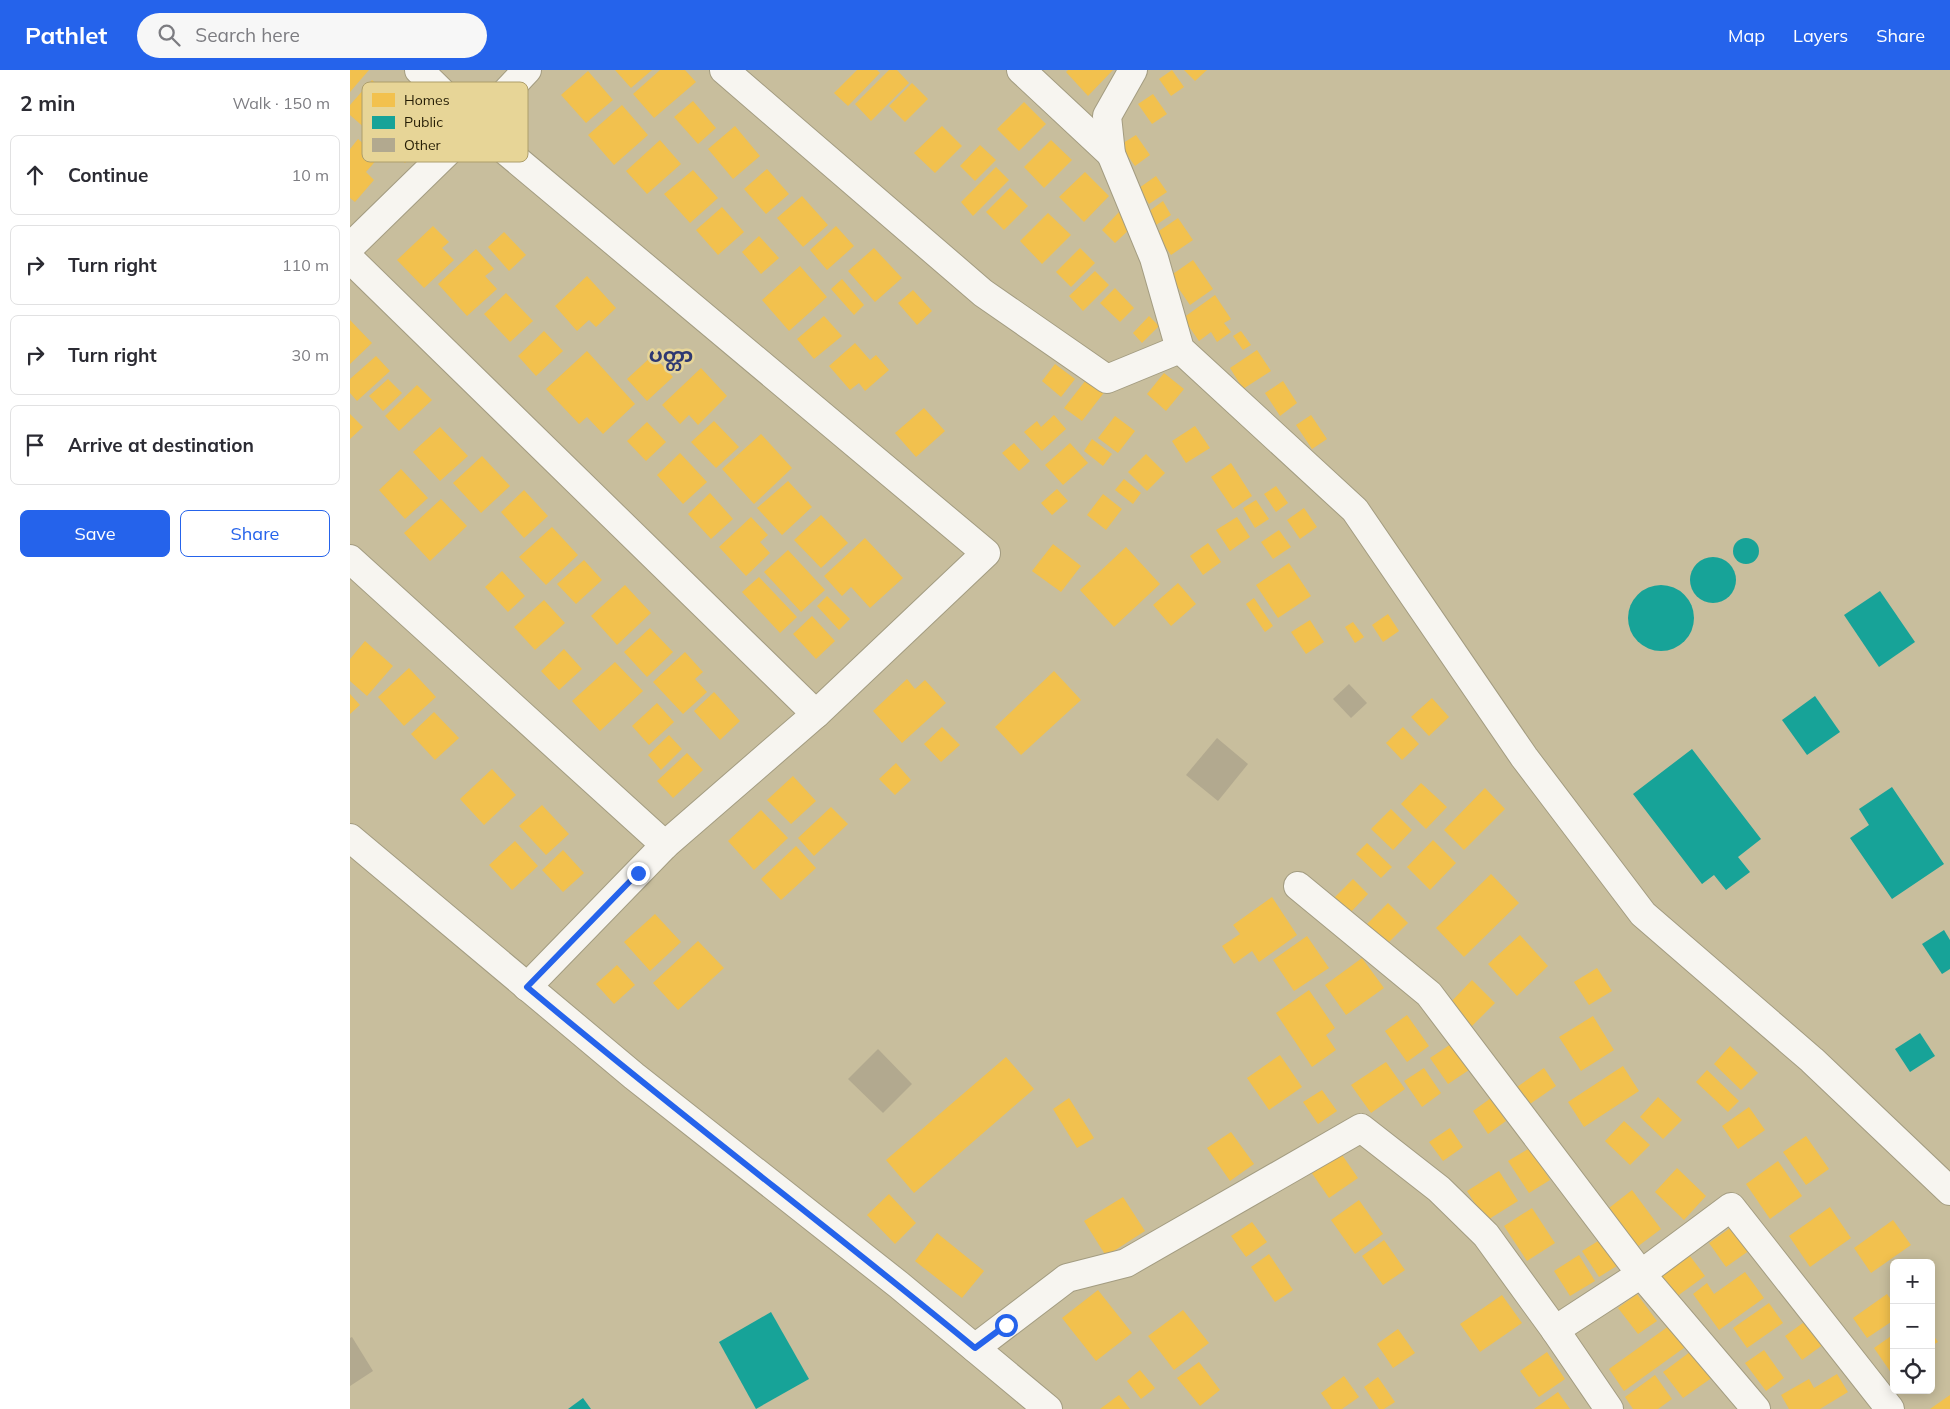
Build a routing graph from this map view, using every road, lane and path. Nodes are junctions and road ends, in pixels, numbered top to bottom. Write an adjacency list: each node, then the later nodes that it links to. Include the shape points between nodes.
1 (419, 70): 6 (street)
2 (527, 70): 7 (street)
3 (724, 70): 13 (street, via 983,293 1107,379)
4 (1021, 70): 8 (street)
5 (1133, 70): 8 (street, via 1106,116)
6 (431, 82)
7 (516, 82)
8 (1111, 154): 13 (street, via 1154,258)
9 (437, 162): 11 (street)
10 (519, 162): 15 (street, via 986,553)
11 (350, 247)
12 (350, 259): 15 (street)
13 (1180, 349): 20 (street, via 1356,510 1524,757 1643,914 1812,1060)
14 (350, 559): 17 (street)
15 (816, 714): 17 (street)
16 (350, 838): 19 (street)
17 (665, 845): 19 (street)
18 (1298, 886): 21 (street, via 1429,994)
19 (527, 987): 23 (street)
20 (1950, 1190)
21 (1641, 1274): 22 (street); 26 (street); 27 (street, via 1731,1207)
22 (1556, 1330): 23 (street, via 1486,1235 1439,1189 1362,1128 1126,1263 1067,1278); 25 (street)
23 (975, 1348): 24 (street)
24 (1048, 1409)
25 (1608, 1409)
26 (1756, 1409)
27 (1890, 1409)

